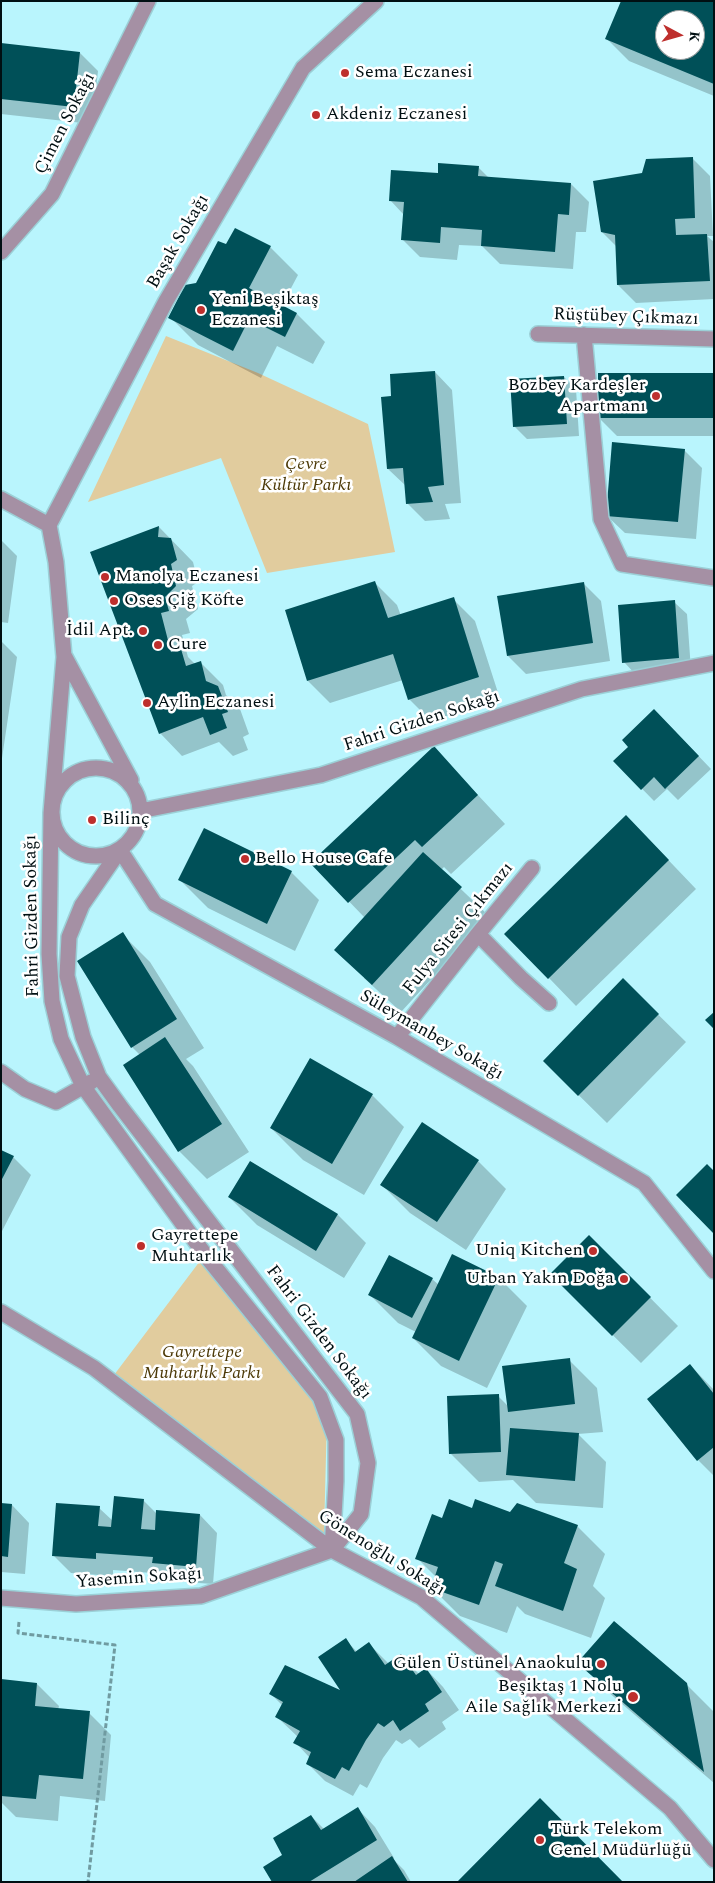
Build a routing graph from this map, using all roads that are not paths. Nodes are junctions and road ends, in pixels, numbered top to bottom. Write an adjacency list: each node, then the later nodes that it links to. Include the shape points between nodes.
1 (148, 1): 3 (street, Çimen Sokağı, via 52,194)
2 (376, 1): 8 (street, Başak Sokağı, via 303,68 166,301)
3 (1, 252)
4 (538, 334): 5 (street, Rüştübey Çıkmazı)
5 (584, 335): 6 (street, Rüştübey Çıkmazı); 9 (street, via 601,519 622,564)
6 (714, 339)
7 (1, 499): 8 (street)
8 (49, 526): 10 (street, via 56,562)
9 (714, 578)
10 (64, 657): 12 (street); 14 (street)
11 (714, 663): 13 (street, Fahri Gizden Sokağı, via 582,689 321,775)
12 (136, 790): 13 (street); 14 (street, via 117,773 103,768 88,768 73,773 61,784)
13 (140, 811): 15 (street, via 138,826 131,840)
14 (51, 813): 15 (street, via 59,838 80,855 108,856); 22 (street, Fahri Gizden Sokağı, via 52,1001 62,1039)
15 (120, 850): 19 (street, Süleymanbey Sokağı, via 156,904); 21 (street, Fahri Gizden Sokağı, via 82,905 69,937 67,976 83,1037)
16 (532, 868): 17 (street, Fulya Sitesi Çıkmazı)
17 (478, 934): 18 (street); 19 (street, Fulya Sitesi Çıkmazı)
18 (549, 1003)
19 (398, 1037): 23 (street, Süleymanbey Sokağı, via 644,1184)
20 (1, 1072): 22 (street, via 25,1089 56,1102)
21 (99, 1078): 22 (street); 25 (street, Fahri Gizden Sokağı, via 357,1414 368,1463 361,1514)
22 (84, 1086): 25 (street, Fahri Gizden Sokağı, via 206,1256 320,1397 336,1440)
23 (714, 1271)
24 (1, 1312): 25 (street, Gönenoğlu Sokağı, via 94,1368)
25 (332, 1550): 26 (street, Yasemin Sokağı, via 202,1596 76,1604); 27 (street, Gönenoğlu Sokağı, via 421,1597 670,1808)
26 (1, 1598)
27 (714, 1860)

